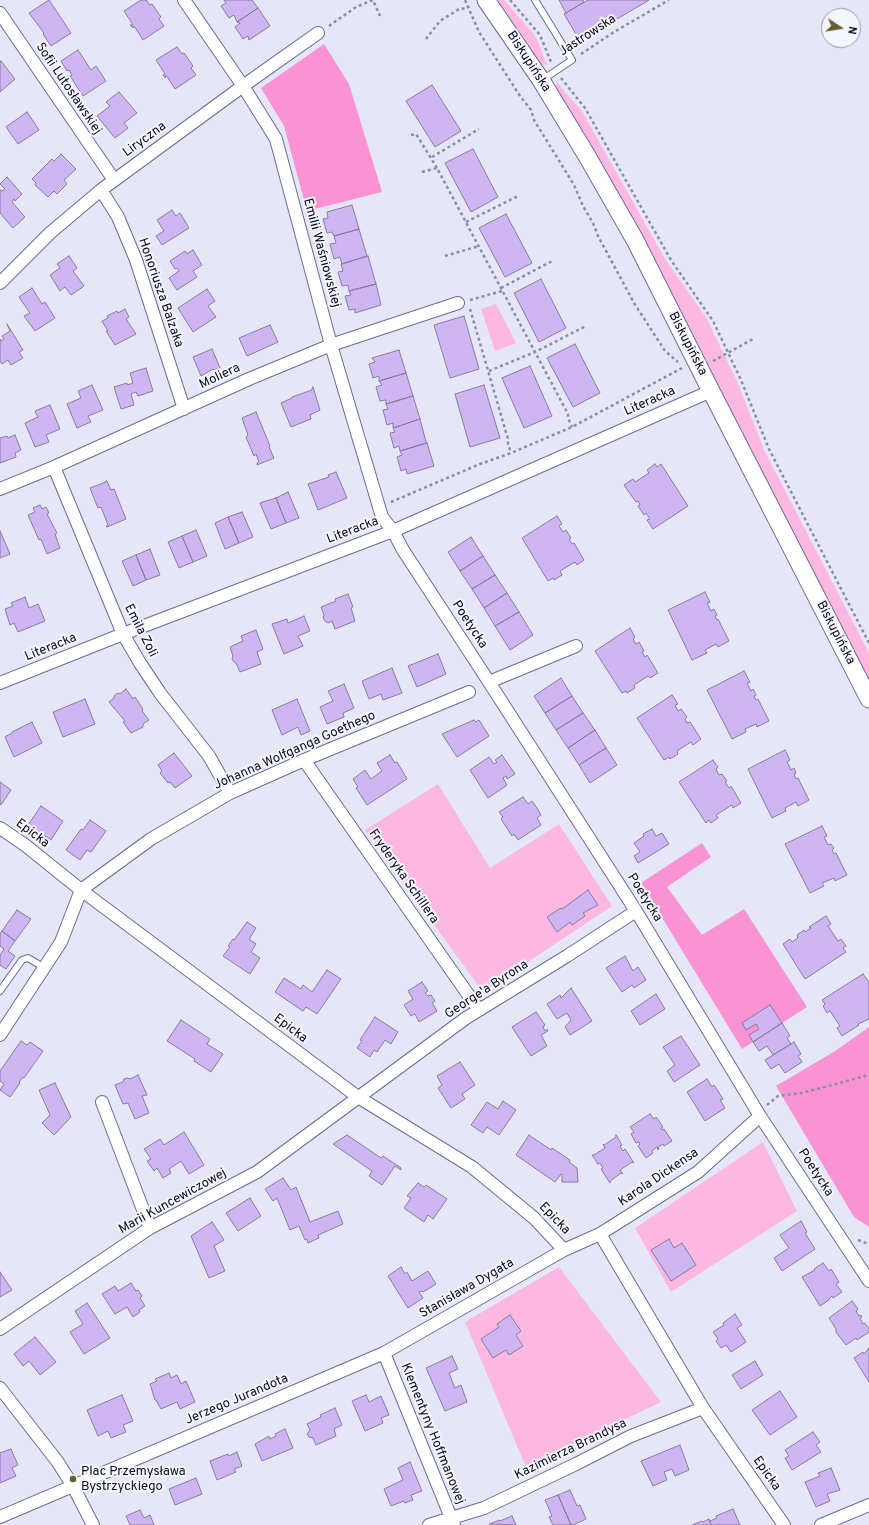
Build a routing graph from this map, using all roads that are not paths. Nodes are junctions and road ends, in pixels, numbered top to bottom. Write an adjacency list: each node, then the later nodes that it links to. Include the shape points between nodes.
1 (184, 0): 7 (street, Emilii Waśniowskiej)
2 (486, 0): 6 (street, Biskupińska)
3 (535, 0): 6 (lane, Jastrowska, via 572,60)
4 (1, 18): 8 (street, Sofii Lutosławskiej)
5 (318, 33): 7 (street, Liryczna)
6 (541, 80): 13 (street, Biskupińska, via 635,240)
7 (243, 86): 8 (street, Liryczna); 12 (street, Emilii Waśniowskiej, via 276,139)
8 (114, 180): 9 (street, Liryczna)
9 (101, 190): 10 (street, Liryczna, via 50,233); 14 (street, Honoriusza Balzaka, via 118,217 136,260)
10 (0, 282)
11 (463, 302): 12 (street, Moliera)
12 (331, 345): 14 (street, Moliera); 17 (street, Emilii Waśniowskiej, via 379,508 382,517)
13 (711, 391): 17 (street, Literacka); 23 (street, Biskupińska)
14 (184, 409): 15 (street, Moliera)
15 (54, 467): 16 (street, Moliera); 18 (street, Emila Zoli)
16 (0, 489)
17 (393, 531): 18 (street, Literacka); 20 (street, Poetycka)
18 (123, 634): 21 (street, Literacka); 25 (street, Emila Zoli, via 160,693 209,756)
19 (576, 646): 20 (street)
20 (489, 682): 28 (street, Poetycka)
21 (0, 683)
22 (469, 692): 24 (street, Johanna Wolfganga Goethego)
23 (869, 699)
24 (304, 760): 25 (street, Johanna Wolfganga Goethego); 31 (street, Fryderyka Schillera)
25 (230, 793): 27 (street, Johanna Wolfganga Goethego, via 151,839)
26 (0, 828): 27 (street, Epicka)
27 (81, 890): 29 (street, via 61,942); 33 (street, Epicka)
28 (636, 911): 31 (street, George'a Byrona); 35 (street, Poetycka)
29 (45, 968): 30 (lane, via 28,958 22,960); 32 (street)
30 (0, 991)
31 (479, 1010): 33 (street, George'a Byrona)
32 (0, 1035)
33 (358, 1097): 36 (street, Marii Kuncewiczowej, via 257,1172); 38 (street, Epicka, via 472,1167 534,1218)
34 (102, 1102): 36 (street)
35 (759, 1114): 37 (street, Karola Dickensa, via 698,1172); 39 (street, Poetycka)
36 (150, 1228): 40 (street, Marii Kuncewiczowej)
37 (600, 1234): 38 (street, Karola Dickensa); 43 (street, Epicka)
38 (564, 1250): 41 (street, Stanisława Dygata)
39 (869, 1281)
40 (0, 1329)
41 (384, 1353): 44 (street, Jerzego Jurandota); 47 (street, Klementyny Hoffmanowej)
42 (0, 1388): 44 (street, via 57,1461)
43 (703, 1408): 47 (street, Kazimierza Brandysa, via 631,1436); 50 (street, Epicka)
44 (73, 1486): 46 (street, Jerzego Jurandota); 48 (street)
45 (869, 1505): 51 (street)
46 (0, 1517)
47 (453, 1522): 49 (street, Kazimierza Brandysa)
48 (92, 1525)
49 (429, 1525)
50 (784, 1525)
51 (821, 1525)

